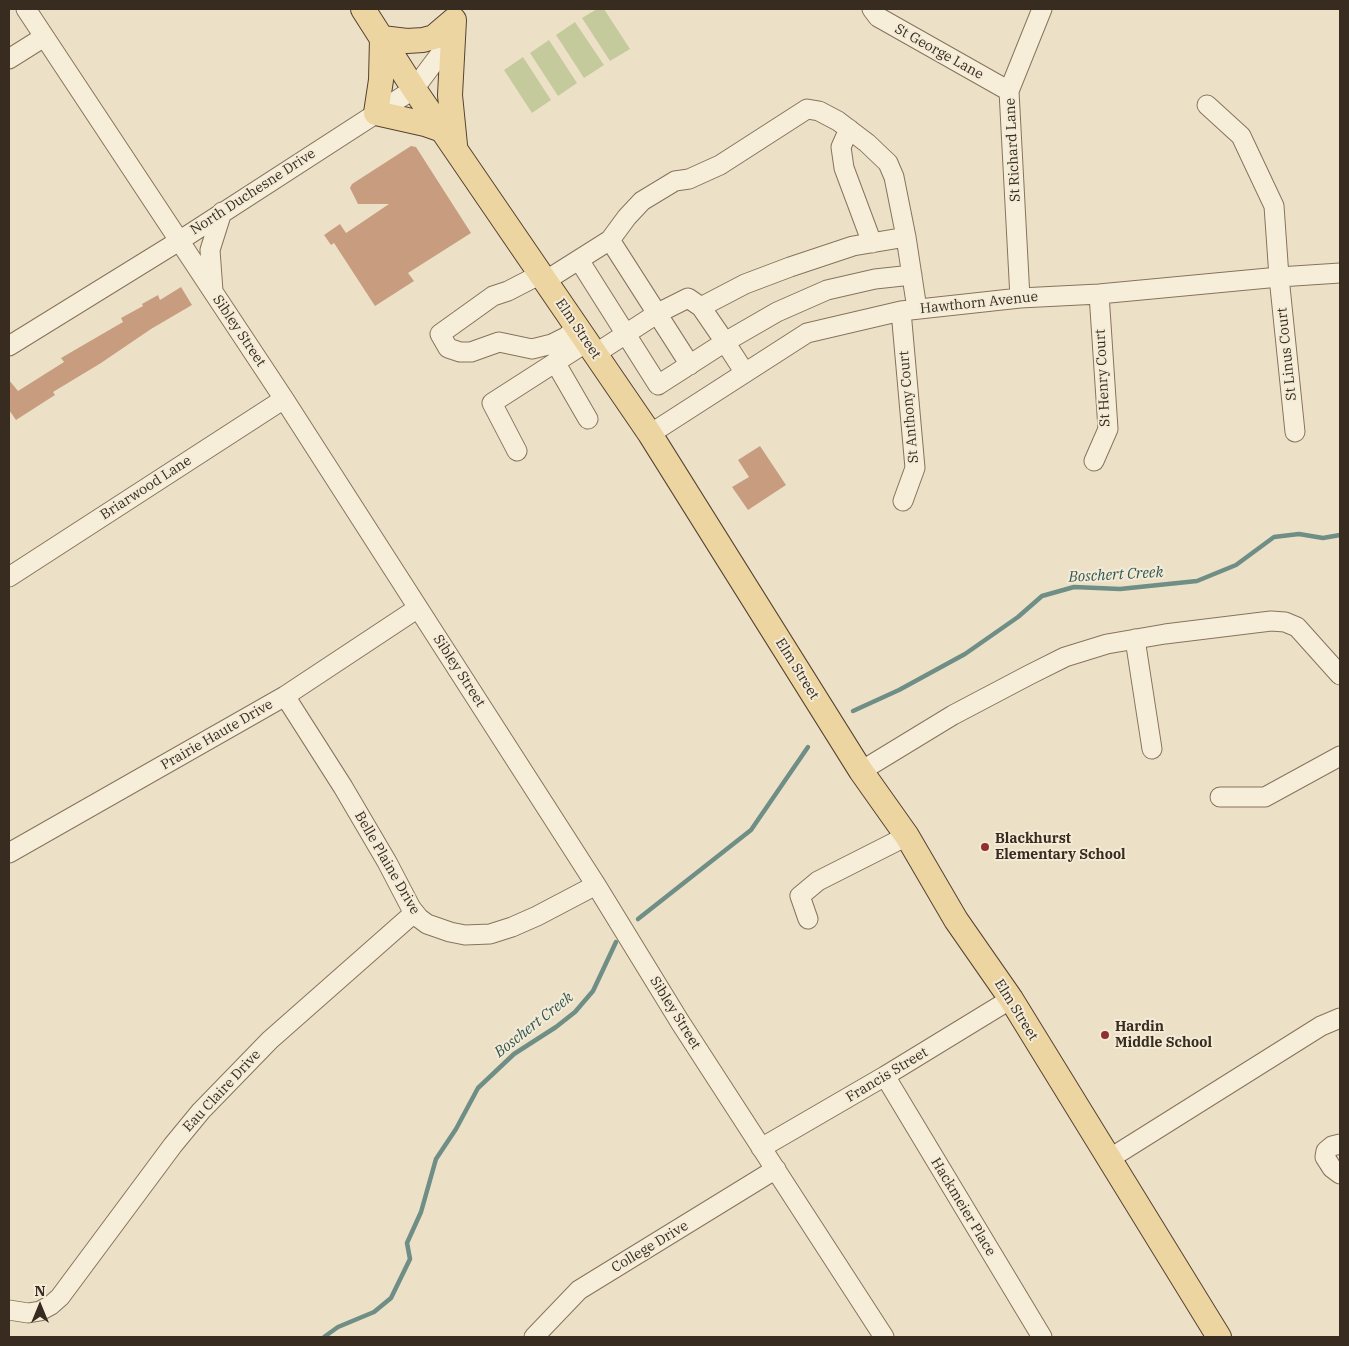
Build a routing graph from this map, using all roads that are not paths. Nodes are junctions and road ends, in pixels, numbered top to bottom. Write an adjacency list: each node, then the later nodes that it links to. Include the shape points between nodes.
1 (26, 9): 6 (street, Sibley Street)
2 (363, 9): 7 (main road, Elm Street)
3 (872, 9): 10 (street, St George Lane, via 878,17)
4 (1042, 9): 10 (street, St Richard Lane)
5 (456, 15): 7 (main road, via 434,37 407,41); 9 (street, North Duchesne Drive, via 444,49); 15 (main road, via 450,96)
6 (44, 37): 8 (street); 18 (street, Sibley Street)
7 (382, 38): 9 (main road, Elm Street); 12 (main road)
8 (9, 59)
9 (414, 89): 12 (street, North Duchesne Drive); 14 (main road, Elm Street)
10 (1009, 92): 28 (street, St Richard Lane)
11 (1207, 104): 25 (street, St Linus Court, via 1241,136 1274,206)
12 (376, 113): 14 (main road); 16 (street, North Duchesne Drive)
13 (849, 129): 17 (street, St Anthony Court, via 888,163 894,177); 19 (street, St Anthony Court, via 819,111 807,109 720,165 689,179 675,181 642,200); 20 (street, via 840,147 844,168)
14 (442, 130): 15 (main road, Elm Street)
15 (456, 150): 24 (main road, Elm Street)
16 (222, 212): 18 (street, North Duchesne Drive); 26 (street, via 210,250)
17 (906, 237): 20 (street); 23 (street, St Anthony Court)
18 (179, 240): 26 (street, Sibley Street); 35 (street, North Duchesne Drive)
19 (610, 240): 21 (street); 31 (street)
20 (872, 243): 29 (street, via 790,267 745,284)
21 (579, 260): 24 (street); 32 (street)
22 (1340, 273): 25 (street, Hawthorn Avenue)
23 (912, 275): 30 (street, St Anthony Court); 34 (street, via 875,279 828,290 777,312)
24 (543, 277): 33 (main road, Elm Street); 33 (street, via 493,296 440,334 448,348 471,352 499,342 532,349 560,340)
25 (1279, 277): 27 (street, Hawthorn Avenue); 41 (street, St Linus Court)
26 (213, 292): 39 (street, Sibley Street)
27 (1099, 294): 28 (street, Hawthorn Avenue); 44 (street, St Henry Court, via 1108,429)
28 (1020, 298): 30 (street, Hawthorn Avenue)
29 (701, 307): 31 (street, via 688,298); 34 (street)
30 (909, 310): 38 (street, Hawthorn Avenue, via 807,333); 45 (street, St Anthony Court, via 914,468)
31 (658, 313): 32 (street); 37 (street)
32 (626, 333): 33 (street); 37 (street, via 658,385)
33 (586, 341): 36 (street); 42 (main road, Elm Street)
34 (725, 342): 37 (street); 38 (street)
35 (11, 345)
36 (555, 362): 40 (street); 43 (street, via 492,403)
37 (690, 365)
38 (746, 373): 42 (street, Hawthorn Avenue)
39 (284, 399): 46 (street, Briarwood Lane); 47 (street, Sibley Street)
40 (588, 419)
41 (1295, 432)
42 (650, 434): 53 (main road, Elm Street)
43 (517, 451)
44 (1094, 461)
45 (903, 501)
46 (9, 577)
47 (418, 608): 50 (street, Prairie Haute Drive); 57 (street, Sibley Street)
48 (1135, 639): 49 (street, via 1271,621 1286,622 1297,627); 51 (street); 53 (street, via 1065,657 953,715)
49 (1339, 671)
50 (285, 696): 56 (street, Prairie Haute Drive); 58 (street, Belle Plaine Drive, via 343,787)
51 (1152, 749)
52 (1340, 756): 54 (street, via 1265,797)
53 (861, 771): 55 (main road, Elm Street)
54 (1220, 797)
55 (907, 836): 59 (street, via 818,881 800,896); 60 (main road, Elm Street, via 956,920)
56 (9, 853)
57 (596, 885): 58 (street, Belle Plaine Drive, via 512,928 490,934 450,932 427,924); 64 (street, Sibley Street)
58 (414, 913): 68 (street, Eau Claire Drive, via 270,1040 207,1105 51,1306 28,1313)
59 (808, 919)
60 (1011, 999): 62 (street, Francis Street); 65 (main road, Elm Street)
61 (1340, 1018): 65 (street, via 1321,1026)
62 (885, 1076): 64 (street, Francis Street); 71 (street, Hackmeier Place)
63 (1340, 1144): 67 (street, via 1326,1151 1325,1157)
64 (761, 1148): 66 (street, Sibley Street)
65 (1109, 1159): 72 (main road, Elm Street)
66 (776, 1169): 69 (street, College Drive, via 579,1290); 70 (street, Sibley Street)
67 (1340, 1174)
68 (9, 1310)
69 (534, 1337)
70 (884, 1337)
71 (1042, 1337)
72 (1219, 1337)

